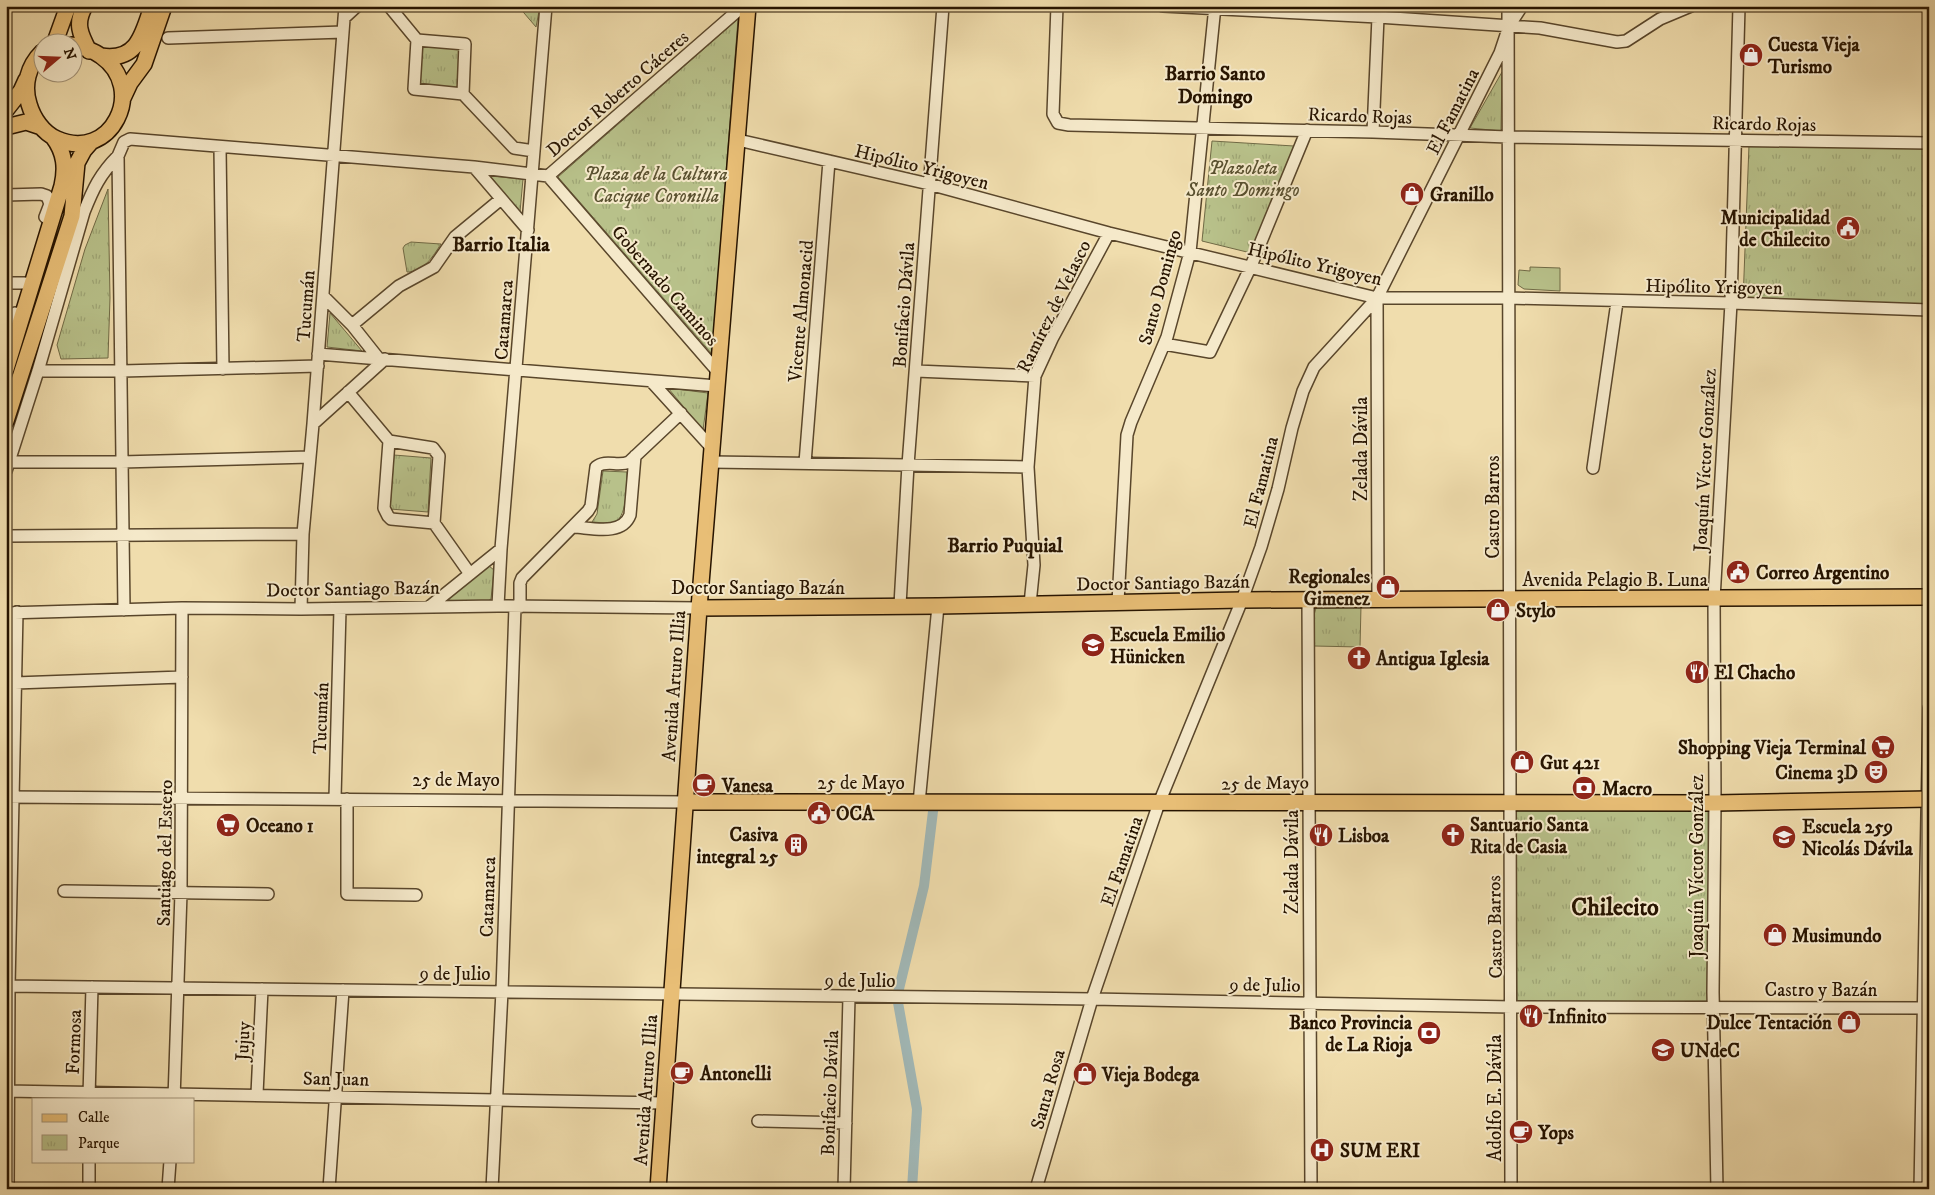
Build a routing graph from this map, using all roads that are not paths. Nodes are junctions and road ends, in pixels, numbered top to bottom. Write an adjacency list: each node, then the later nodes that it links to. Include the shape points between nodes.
1 (68, 6): 22 (main road)
2 (85, 6): 27 (main road, via 78,23 81,34)
3 (152, 6): 27 (main road, via 144,31 130,52 114,57)
4 (164, 6): 31 (main road, via 144,64 130,83)
5 (357, 6): 19 (street)
6 (389, 6): 25 (street)
7 (546, 6): 46 (street, Catamarca)
8 (743, 6): 52 (street, Doctor Roberto Cáceres)
9 (748, 6): 41 (main road, Avenida Arturo Illia)
10 (943, 6): 53 (street, Bonifacio Dávila)
11 (1057, 6): 35 (street, Ricardo Rojas, via 1053,114 1058,123)
12 (1163, 6): 17 (street)
13 (1508, 6): 21 (street, Castro Barros)
14 (1522, 6): 21 (street, El Famatina)
15 (1690, 6): 21 (street, via 1660,19 1626,41 1618,42 1540,28)
16 (1739, 6): 42 (street, Joaquín Víctor González)
17 (1215, 8): 18 (street); 35 (street, Santo Domingo)
18 (1329, 10): 20 (street)
19 (344, 12): 23 (street, Tucumán)
20 (1378, 17): 21 (street); 37 (street)
21 (1509, 26): 38 (street, El Famatina, via 1500,54); 40 (street, Castro Barros)
22 (59, 32)
23 (343, 32): 24 (street); 48 (street, Tucumán)
24 (168, 38)
25 (416, 40): 30 (street, via 414,90); 30 (street, via 465,44)
26 (82, 48): 27 (main road)
27 (95, 53): 31 (main road, via 117,74)
28 (32, 66): 29 (main road)
29 (26, 80): 32 (main road); 34 (main road, via 28,102)
30 (463, 94): 46 (street, via 514,148)
31 (122, 102): 43 (main road, via 112,127)
32 (6, 110)
33 (6, 127): 34 (main road, via 26,122)
34 (41, 127): 39 (main road)
35 (1203, 129): 36 (street, Ricardo Rojas); 58 (street, Santo Domingo)
36 (1307, 130): 37 (street, Ricardo Rojas); 59 (street)
37 (1373, 132): 38 (street, Ricardo Rojas)
38 (1458, 136): 40 (street, Ricardo Rojas); 63 (street, El Famatina)
39 (53, 137): 43 (main road, via 72,144); 74 (main road, via 63,156 62,186)
40 (1508, 137): 42 (street, Ricardo Rojas); 64 (street, Castro Barros)
41 (738, 140): 49 (street, Hipólito Yrigoyen); 81 (main road, Avenida Arturo Illia)
42 (1736, 140): 44 (street, Ricardo Rojas); 66 (street, Joaquín Víctor González)
43 (91, 142): 85 (main road, via 77,163 72,216)
44 (1929, 143)
45 (220, 148): 47 (street, Doctor Roberto Cáceres, via 130,139 124,142); 48 (street, Doctor Roberto Cáceres); 75 (street)
46 (534, 151): 51 (street, Catamarca)
47 (118, 156): 77 (street, via 103,171 84,212); 78 (street)
48 (333, 156): 50 (street, Doctor Roberto Cáceres); 62 (street, Tucumán)
49 (829, 161): 53 (street, Hipólito Yrigoyen); 92 (street, Vicente Almonacid)
50 (474, 167): 51 (street, Doctor Roberto Cáceres); 55 (street)
51 (532, 174): 52 (street, Doctor Roberto Cáceres); 56 (street, Catamarca)
52 (548, 176): 81 (street, Gobernado Caminos)
53 (929, 184): 57 (street, Hipólito Yrigoyen); 79 (street, Bonifacio Dávila)
54 (6, 195): 61 (street, via 41,194 47,196 50,204)
55 (501, 199): 56 (street); 68 (street, via 455,236 434,267 399,286)
56 (528, 230): 76 (street, Catamarca)
57 (1109, 233): 58 (street, Hipólito Yrigoyen); 80 (street, Ramírez de Velasco)
58 (1190, 252): 59 (street, Hipólito Yrigoyen); 70 (street, Santo Domingo)
59 (1251, 266): 63 (street, Hipólito Yrigoyen); 70 (street, via 1210,352)
60 (6, 283): 61 (street)
61 (25, 283): 69 (street)
62 (323, 296): 68 (street); 71 (street, Tucumán)
63 (1377, 298): 64 (street, Hipólito Yrigoyen); 107 (street, El Famatina, via 1314,367 1303,391 1278,490); 108 (street, Zelada Dávila)
64 (1508, 298): 65 (street, Hipólito Yrigoyen); 105 (street, Castro Barros)
65 (1617, 302): 66 (street, Hipólito Yrigoyen); 96 (street)
66 (1731, 303): 67 (street, Hipólito Yrigoyen); 106 (street, Joaquín Víctor González)
67 (1929, 310)
68 (352, 326): 72 (street)
69 (6, 342)
70 (1164, 344): 110 (street, Santo Domingo, via 1127,435)
71 (318, 354): 72 (street); 73 (street, Tucumán)
72 (382, 359): 76 (street); 83 (street)
73 (318, 366): 75 (street); 86 (street, Tucumán)
74 (6, 369)
75 (223, 369): 78 (street)
76 (517, 370): 82 (street); 102 (street, Catamarca)
77 (38, 371): 78 (street); 94 (street)
78 (122, 371): 91 (street)
79 (916, 371): 80 (street); 93 (street, Bonifacio Dávila)
80 (1035, 376): 95 (street, Ramírez de Velasco)
81 (717, 379): 82 (street); 88 (main road, Avenida Arturo Illia)
82 (651, 381): 84 (street)
83 (348, 392): 86 (street); 87 (street)
84 (681, 413): 88 (street); 90 (street)
85 (6, 421)
86 (313, 424): 89 (street, Tucumán)
87 (390, 441): 97 (street, via 433,448 439,456); 97 (street, via 384,508 388,516)
88 (711, 454): 92 (street); 118 (main road, Avenida Arturo Illia)
89 (310, 456): 91 (street); 100 (street, Tucumán)
90 (635, 456): 98 (street, Catamarca, via 625,464 603,463 596,467 591,506); 98 (street, via 627,521 611,529)
91 (121, 462): 94 (street); 99 (street)
92 (805, 463): 93 (street)
93 (908, 465): 95 (street); 113 (street, Bonifacio Dávila)
94 (8, 466)
95 (1028, 466): 111 (street, Ramírez de Velasco, via 1034,565)
96 (1593, 468)
97 (434, 523): 103 (street)
98 (574, 527): 116 (street, Catamarca, via 522,578)
99 (123, 534): 100 (street); 101 (street); 121 (street)
100 (303, 534): 119 (street, Tucumán)
101 (6, 536)
102 (501, 549): 103 (street); 112 (street, Catamarca)
103 (470, 574): 115 (street)
104 (1929, 596): 106 (main road, Avenida Pelagio B. Luna)
105 (1510, 599): 106 (main road, Avenida Pelagio B. Luna); 108 (main road, Doctor Santiago Bazán); 133 (street, Castro Barros)
106 (1714, 599): 136 (street, Joaquín Víctor González)
107 (1242, 600): 109 (main road, Doctor Santiago Bazán); 110 (main road, Doctor Santiago Bazán); 135 (street, El Famatina)
108 (1378, 600): 109 (main road, Doctor Santiago Bazán)
109 (1308, 601): 132 (street, Zelada Dávila)
110 (1118, 602): 111 (main road, Doctor Santiago Bazán)
111 (1030, 604): 114 (main road, Doctor Santiago Bazán)
112 (498, 606): 115 (street, Doctor Santiago Bazán); 116 (street, Doctor Santiago Bazán)
113 (900, 606): 114 (main road, Doctor Santiago Bazán); 118 (main road, Doctor Santiago Bazán)
114 (938, 606): 134 (street)
115 (429, 607): 120 (street, Doctor Santiago Bazán)
116 (517, 607): 118 (street, Doctor Santiago Bazán); 130 (street, Catamarca)
117 (182, 608): 119 (street, Doctor Santiago Bazán); 121 (street, Doctor Santiago Bazán); 123 (street, Santiago del Estero)
118 (699, 608): 131 (main road, Avenida Arturo Illia)
119 (301, 609): 120 (street, Doctor Santiago Bazán)
120 (340, 609): 128 (street, Tucumán)
121 (124, 610): 122 (street, Doctor Santiago Bazán)
122 (12, 613): 124 (street)
123 (182, 677): 124 (street); 127 (street, Santiago del Estero)
124 (15, 683): 126 (street)
125 (1929, 708): 129 (street)
126 (10, 797): 127 (street, 25 de Mayo); 141 (street)
127 (182, 798): 128 (street, 25 de Mayo); 138 (street, Santiago del Estero)
128 (341, 798): 130 (street, 25 de Mayo); 140 (street, Tucumán, via 347,894)
129 (1928, 799): 136 (main road, 25 de Mayo); 153 (street)
130 (508, 800): 131 (street, 25 de Mayo); 146 (street, Catamarca)
131 (685, 802): 134 (main road, 25 de Mayo); 147 (main road, Avenida Arturo Illia)
132 (1308, 802): 133 (main road, 25 de Mayo); 135 (main road, 25 de Mayo); 150 (street, Zelada Dávila)
133 (1510, 802): 136 (main road, 25 de Mayo); 151 (street, Castro Barros)
134 (919, 803): 135 (main road, 25 de Mayo)
135 (1159, 803): 149 (street, El Famatina)
136 (1715, 803): 152 (street, Joaquín Víctor González)
137 (64, 890): 138 (street)
138 (181, 893): 139 (street); 143 (street, Santiago del Estero)
139 (268, 894)
140 (416, 895)
141 (8, 986): 142 (street, 9 de Julio); 154 (street)
142 (92, 987): 143 (street, 9 de Julio); 156 (street, Formosa)
143 (179, 989): 144 (street, 9 de Julio); 157 (street, Santiago del Estero)
144 (262, 989): 145 (street, 9 de Julio); 155 (street, Jujuy)
145 (343, 990): 146 (street, 9 de Julio); 158 (street)
146 (502, 991): 147 (street, 9 de Julio); 159 (street, Catamarca)
147 (672, 995): 148 (street, 9 de Julio); 160 (main road, Avenida Arturo Illia)
148 (849, 997): 149 (street, 9 de Julio); 162 (street, Bonifacio Dávila)
149 (1092, 999): 150 (street, 9 de Julio); 172 (street, Santa Rosa)
150 (1310, 1002): 151 (street, 9 de Julio); 173 (street, Zelada Dávila)
151 (1512, 1006): 152 (street, 9 de Julio); 174 (street, Adolfo E. Dávila)
152 (1713, 1006): 153 (street, Castro y Bazán); 175 (street, Joaquín Víctor González)
153 (1926, 1008): 176 (street)
154 (8, 1091): 156 (street, San Juan); 165 (street)
155 (257, 1094): 157 (street, San Juan); 158 (street, San Juan)
156 (89, 1095): 157 (street, San Juan)
157 (174, 1096)
158 (336, 1096): 159 (street, San Juan); 168 (street)
159 (498, 1099): 160 (street, San Juan); 169 (street, Catamarca)
160 (664, 1102): 170 (main road, Avenida Arturo Illia)
161 (758, 1121): 162 (street)
162 (846, 1123): 171 (street, Bonifacio Dávila)
163 (89, 1162): 166 (street)
164 (170, 1162): 167 (street)
165 (8, 1189)
166 (89, 1189)
167 (168, 1189)
168 (329, 1189)
169 (492, 1189)
170 (658, 1189)
171 (844, 1189)
172 (1036, 1189)
173 (1311, 1189)
174 (1511, 1189)
175 (1717, 1189)
176 (1920, 1189)

